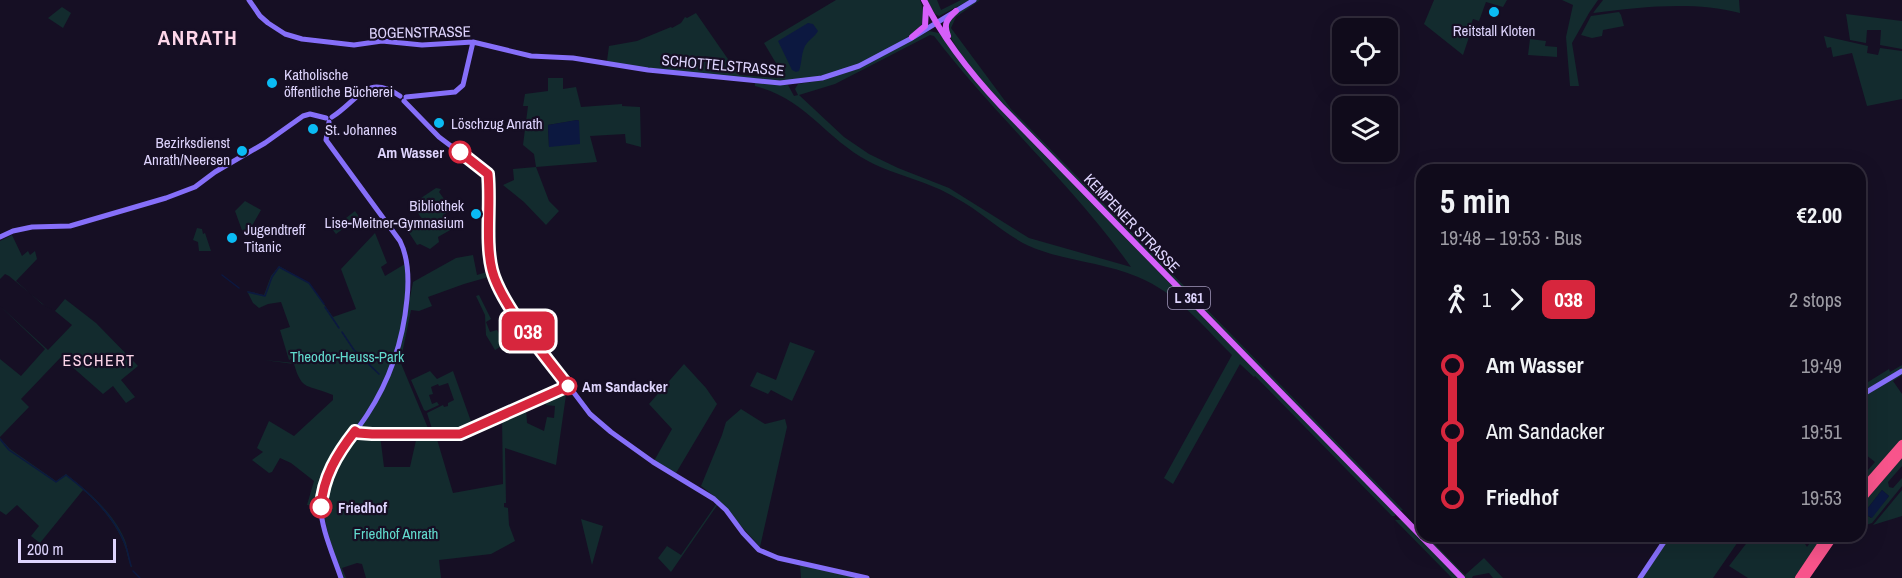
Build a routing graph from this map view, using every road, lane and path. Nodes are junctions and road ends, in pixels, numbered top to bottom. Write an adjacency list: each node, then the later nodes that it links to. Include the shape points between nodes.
1 (249, 0): 7 (street, BOGENSTRASSE, via 268,23 285,34 309,40 354,45 382,41 422,45)
2 (974, 0): 4 (street, SCHOTTELSTRASSE)
3 (924, 1): 5 (main road, KEMPENER STRASSE); 6 (main road, KEMPENER STRASSE, via 926,23)
4 (956, 10): 5 (street, SCHOTTELSTRASSE); 8 (main road, via 945,27)
5 (936, 23): 6 (street, SCHOTTELSTRASSE); 8 (main road, KEMPENER STRASSE / L 361)
6 (912, 38): 9 (street, SCHOTTELSTRASSE, via 850,70 792,82 758,82)
7 (473, 42): 9 (street, BOGENSTRASSE); 10 (street, via 463,85 454,92)
8 (953, 47): 19 (main road, KEMPENER STRASSE / L 361, via 1001,106)
9 (531, 56)
10 (404, 98): 11 (street, via 375,85); 25 (street, via 439,137 488,174 492,271 499,289 590,414 653,462 714,499 759,549 778,558)
11 (329, 119): 12 (street, via 310,114 195,187 166,198 70,226 32,227); 24 (street, via 326,140 400,241 408,276 406,313 397,356 368,415 332,463 322,502 325,528)
12 (0, 237)
13 (1902, 371): 14 (street)
14 (1866, 392)
15 (1902, 444): 17 (highway)
16 (1902, 452): 18 (highway)
17 (1866, 485)
18 (1866, 494)
19 (1416, 531)
20 (1427, 542): 26 (main road, KEMPENER STRASSE / L 361)
21 (1664, 542): 27 (street)
22 (1823, 542): 28 (highway)
23 (1830, 542): 29 (highway)
24 (341, 578)
25 (867, 578)
26 (1462, 578)
27 (1640, 578)
28 (1799, 578)
29 (1805, 578)

